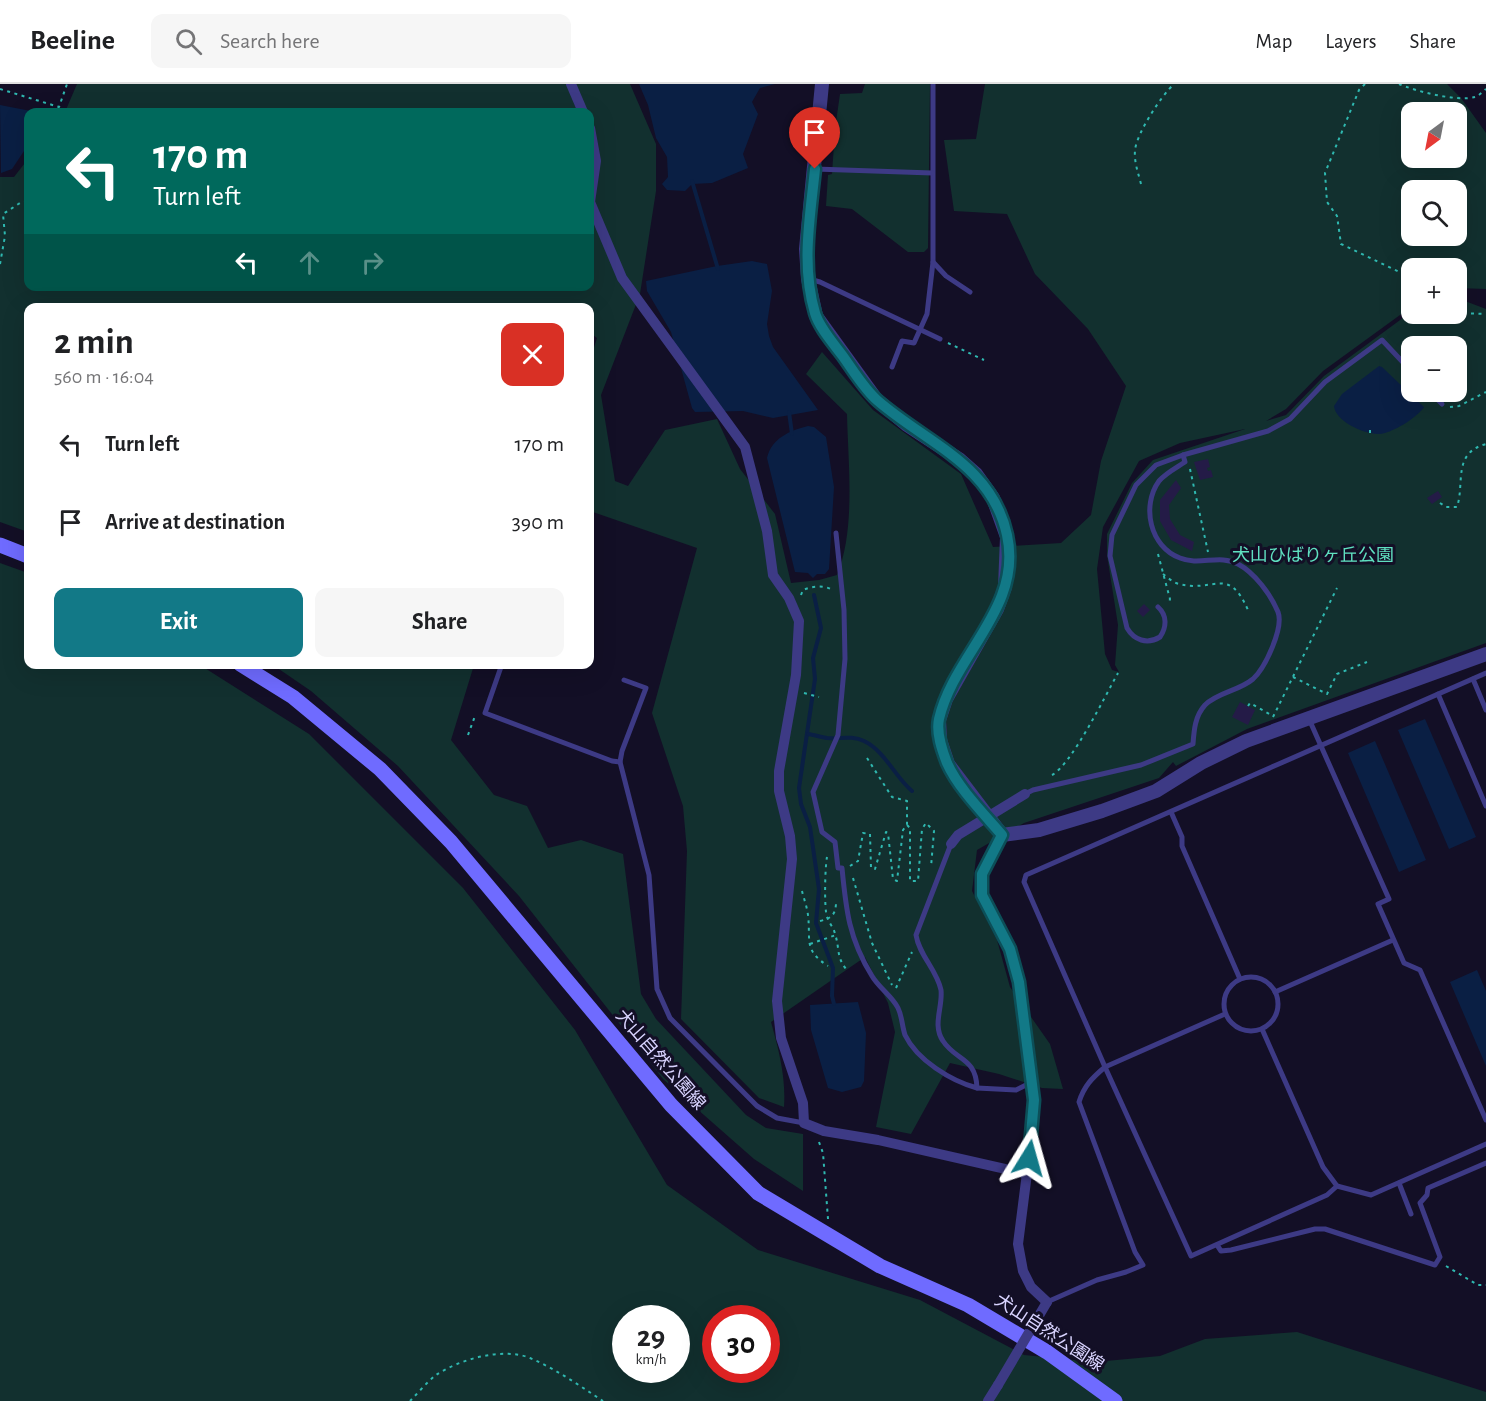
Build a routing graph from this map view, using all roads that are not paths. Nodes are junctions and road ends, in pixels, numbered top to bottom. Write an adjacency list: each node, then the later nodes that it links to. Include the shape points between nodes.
1 (571, 84): 4 (street)
2 (822, 84): 6 (street)
3 (933, 84): 7 (lane)
4 (581, 108)
5 (594, 150): 8 (street)
6 (815, 169): 7 (lane); 11 (street, via 806,249)
7 (932, 173): 10 (lane)
8 (594, 175)
9 (594, 211): 47 (street, via 622,278 745,447 767,531 773,575 799,621 796,675 779,771 792,859 777,1001 781,1038 803,1103)
10 (933, 262): 12 (lane); 13 (lane, via 927,314)
11 (808, 279): 13 (lane); 36 (street, via 816,316 876,399 976,474 1002,519 1007,537 1005,587 997,609 946,699 939,720 948,765)
12 (970, 292)
13 (920, 330): 14 (lane); 16 (lane, via 914,343 902,341)
14 (940, 339)
15 (1401, 360): 17 (lane, via 1382,340 1325,382 1290,419 1268,431)
16 (892, 367)
17 (1184, 458): 21 (lane, via 1156,465 1136,485 1112,535 1110,555 1126,628 1134,638 1156,640 1164,632 1164,614); 33 (lane, via 1159,482 1149,502 1149,518 1158,540 1170,553 1191,561 1235,562 1254,575 1278,611 1280,627 1276,638 1254,678 1205,705 1197,718 1193,744 1141,765)
18 (836, 532): 45 (lane, via 845,659 838,735 813,792 822,832 835,842 838,868 846,868 847,920 856,948 873,978 898,1008 910,1043 944,1072)
19 (0, 545): 20 (main road)
20 (24, 554)
21 (1158, 607)
22 (1486, 654): 30 (street)
23 (248, 669): 57 (main road, 犬山自然公園線, via 293,698 380,770 451,842 671,1106 758,1192 880,1266 968,1305 1047,1352)
24 (500, 669): 32 (lane, via 485,713)
25 (1486, 673): 26 (lane)
26 (1473, 679): 28 (lane); 29 (lane)
27 (624, 680): 32 (lane, via 646,688)
28 (1438, 694): 31 (lane); 34 (lane)
29 (1486, 710)
30 (1309, 718): 31 (lane); 36 (street, via 1201,762 1156,791 1039,830)
31 (1322, 746): 35 (lane); 38 (lane, via 1389,899 1378,904)
32 (620, 762): 47 (lane, via 650,875 657,989 663,1005 670,1018 757,1106 777,1118)
33 (1025, 794): 37 (street, bridge, via 958,835)
34 (1486, 806)
35 (1171, 812): 39 (lane); 43 (lane, via 1026,875 1024,882)
36 (1002, 835): 44 (street, via 982,874 982,895 1010,949 1019,982)
37 (951, 844): 45 (lane, via 916,934 940,984 941,1039 970,1063)
38 (1393, 940): 40 (lane); 46 (lane, via 1404,963 1419,970)
39 (1240, 979): 40 (lane, via 1260,978); 41 (lane, via 1225,995)
40 (1275, 992): 42 (lane, via 1277,1012)
41 (1226, 1014): 42 (lane, via 1243,1030); 43 (lane)
42 (1262, 1029): 52 (lane, via 1323,1167)
43 (1105, 1067): 54 (lane, via 1191,1256); 55 (lane, via 1083,1089 1079,1102 1143,1265)
44 (1032, 1082): 45 (lane, via 1016,1090); 50 (street, via 1034,1125)
45 (977, 1088)
46 (1486, 1120)
47 (804, 1124): 50 (street)
48 (1486, 1144): 51 (lane)
49 (1486, 1163): 54 (lane, via 1428,1188 1420,1203 1440,1257 1435,1265 1325,1229 1231,1250 1221,1251)
50 (1027, 1174): 55 (street, via 1018,1244 1023,1271 1031,1287)
51 (1399, 1183): 52 (lane, via 1371,1195); 53 (lane)
52 (1337, 1186): 54 (lane, via 1327,1195)
53 (1411, 1214)
54 (1217, 1245)
55 (1047, 1302): 56 (street, bridge)
56 (988, 1401)
57 (1115, 1401)

